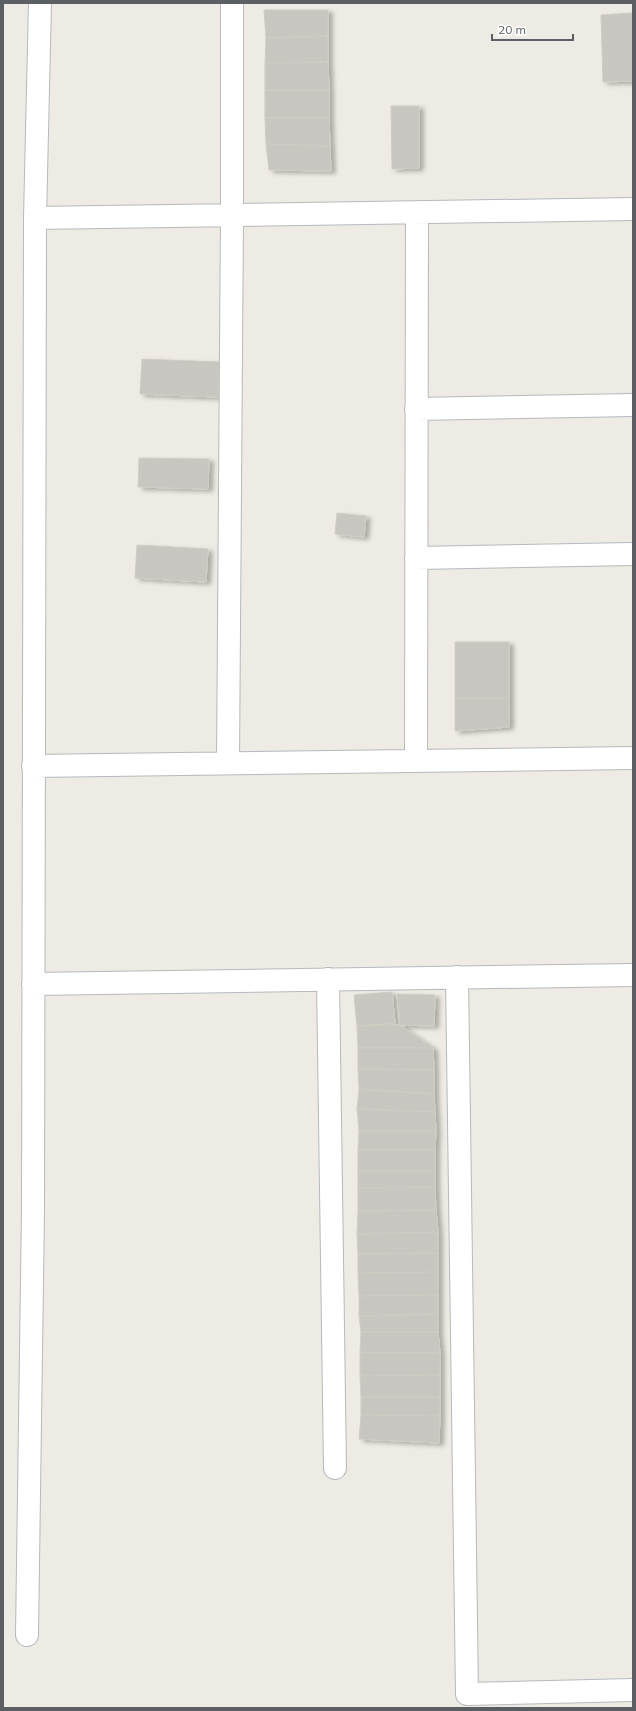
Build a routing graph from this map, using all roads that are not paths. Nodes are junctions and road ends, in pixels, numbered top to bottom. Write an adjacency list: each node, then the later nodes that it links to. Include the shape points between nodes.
1 (40, 3): 6 (street)
2 (232, 3): 5 (street)
3 (633, 209): 4 (street)
4 (417, 212): 5 (street); 8 (street)
5 (232, 215): 6 (street); 13 (street)
6 (35, 218): 14 (street)
7 (633, 405): 8 (street)
8 (416, 409): 10 (street)
9 (633, 554): 10 (street)
10 (416, 558): 12 (street)
11 (633, 758): 12 (street)
12 (416, 761): 13 (street)
13 (228, 764): 14 (street)
14 (33, 766): 18 (street)
15 (633, 975): 16 (street)
16 (457, 977): 17 (street); 21 (street, via 467,1694)
17 (328, 979): 18 (street); 19 (street)
18 (33, 984): 20 (street)
19 (335, 1468)
20 (27, 1635)
21 (633, 1690)

